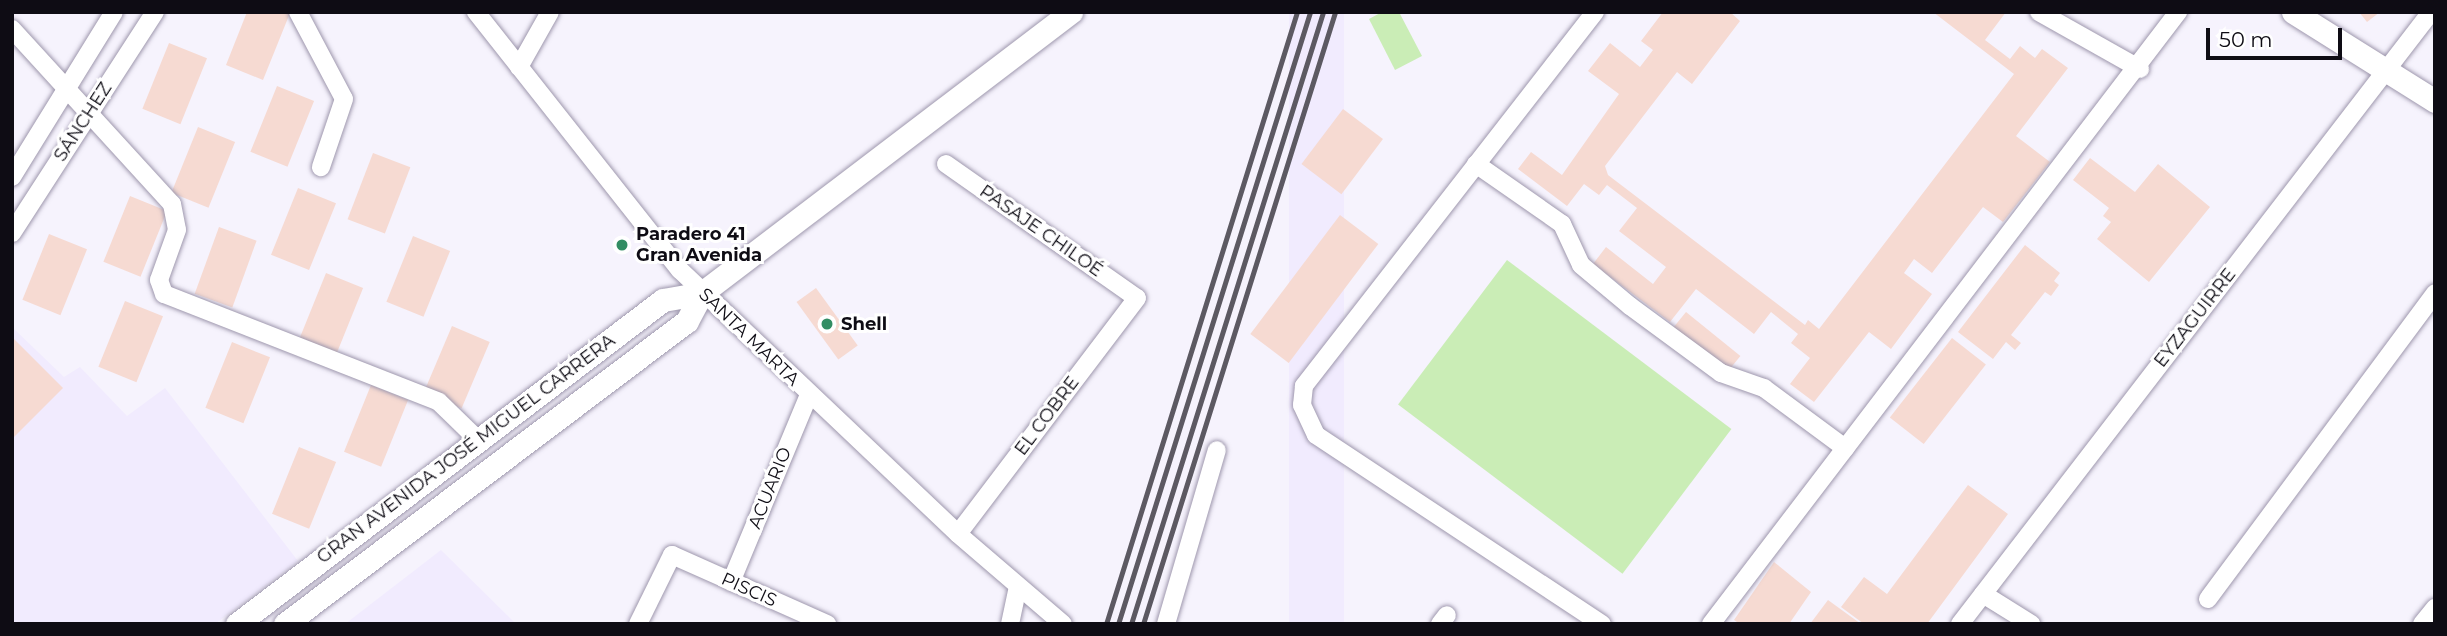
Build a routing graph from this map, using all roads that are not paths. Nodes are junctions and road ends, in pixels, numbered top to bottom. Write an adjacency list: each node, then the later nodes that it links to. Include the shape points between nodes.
1 (114, 12): 16 (street, SÁNCHEZ)
2 (155, 12): 18 (street, SÁNCHEZ)
3 (298, 12): 21 (street, via 344,99)
4 (476, 12): 13 (street, SANTA MARTA)
5 (550, 12): 13 (street)
6 (1070, 12): 24 (main road, GRAN AVENIDA JOSÉ MIGUEL CARRERA)
7 (1595, 12): 20 (street)
8 (2039, 12): 14 (street)
9 (2178, 12): 14 (street)
10 (2293, 12): 15 (main road)
11 (2431, 12): 15 (street, EYZAGUIRRE)
12 (12, 29): 16 (street)
13 (519, 67): 24 (street, SANTA MARTA)
14 (2140, 69): 29 (street, via 2092,122)
15 (2385, 71): 17 (main road); 34 (street, EYZAGUIRRE)
16 (66, 89): 18 (street); 22 (street, SÁNCHEZ)
17 (2435, 101)
18 (91, 109): 23 (street, SÁNCHEZ); 28 (street, via 172,204 177,230 159,280 164,294 439,402)
19 (946, 164): 26 (street, PASAJE CHILOÉ)
20 (1476, 164): 29 (street, via 1562,224 1581,265 1630,306 1721,373 1764,388); 44 (street, via 1304,386 1303,405 1316,435)
21 (321, 167)
22 (12, 177)
23 (12, 233)
24 (702, 293): 27 (street, SANTA MARTA); 28 (main road, GRAN AVENIDA JOSÉ MIGUEL CARRERA, via 663,300); 37 (main road, GRAN AVENIDA JOSÉ MIGUEL CARRERA, via 687,321)
25 (2435, 293): 35 (street)
26 (1137, 298): 31 (street, EL COBRE)
27 (809, 395): 31 (street, SANTA MARTA); 32 (street, ACUARIO)
28 (476, 438): 38 (main road, GRAN AVENIDA JOSÉ MIGUEL CARRERA)
29 (1845, 448): 45 (street)
30 (1217, 450): 43 (street)
31 (958, 534): 33 (street, SANTA MARTA)
32 (732, 582): 39 (street, PISCIS, via 672,555); 40 (street, PISCIS)
33 (1018, 587): 41 (street); 42 (street, SANTA MARTA)
34 (1983, 594): 46 (street, EYZAGUIRRE); 47 (street)
35 (2208, 599)
36 (2435, 608): 48 (street)
37 (293, 621)
38 (237, 624)
39 (638, 624)
40 (827, 624)
41 (1010, 624)
42 (1063, 624)
43 (1166, 624)
44 (1602, 624)
45 (1711, 624)
46 (1960, 624)
47 (2031, 624)
48 (2422, 624)

